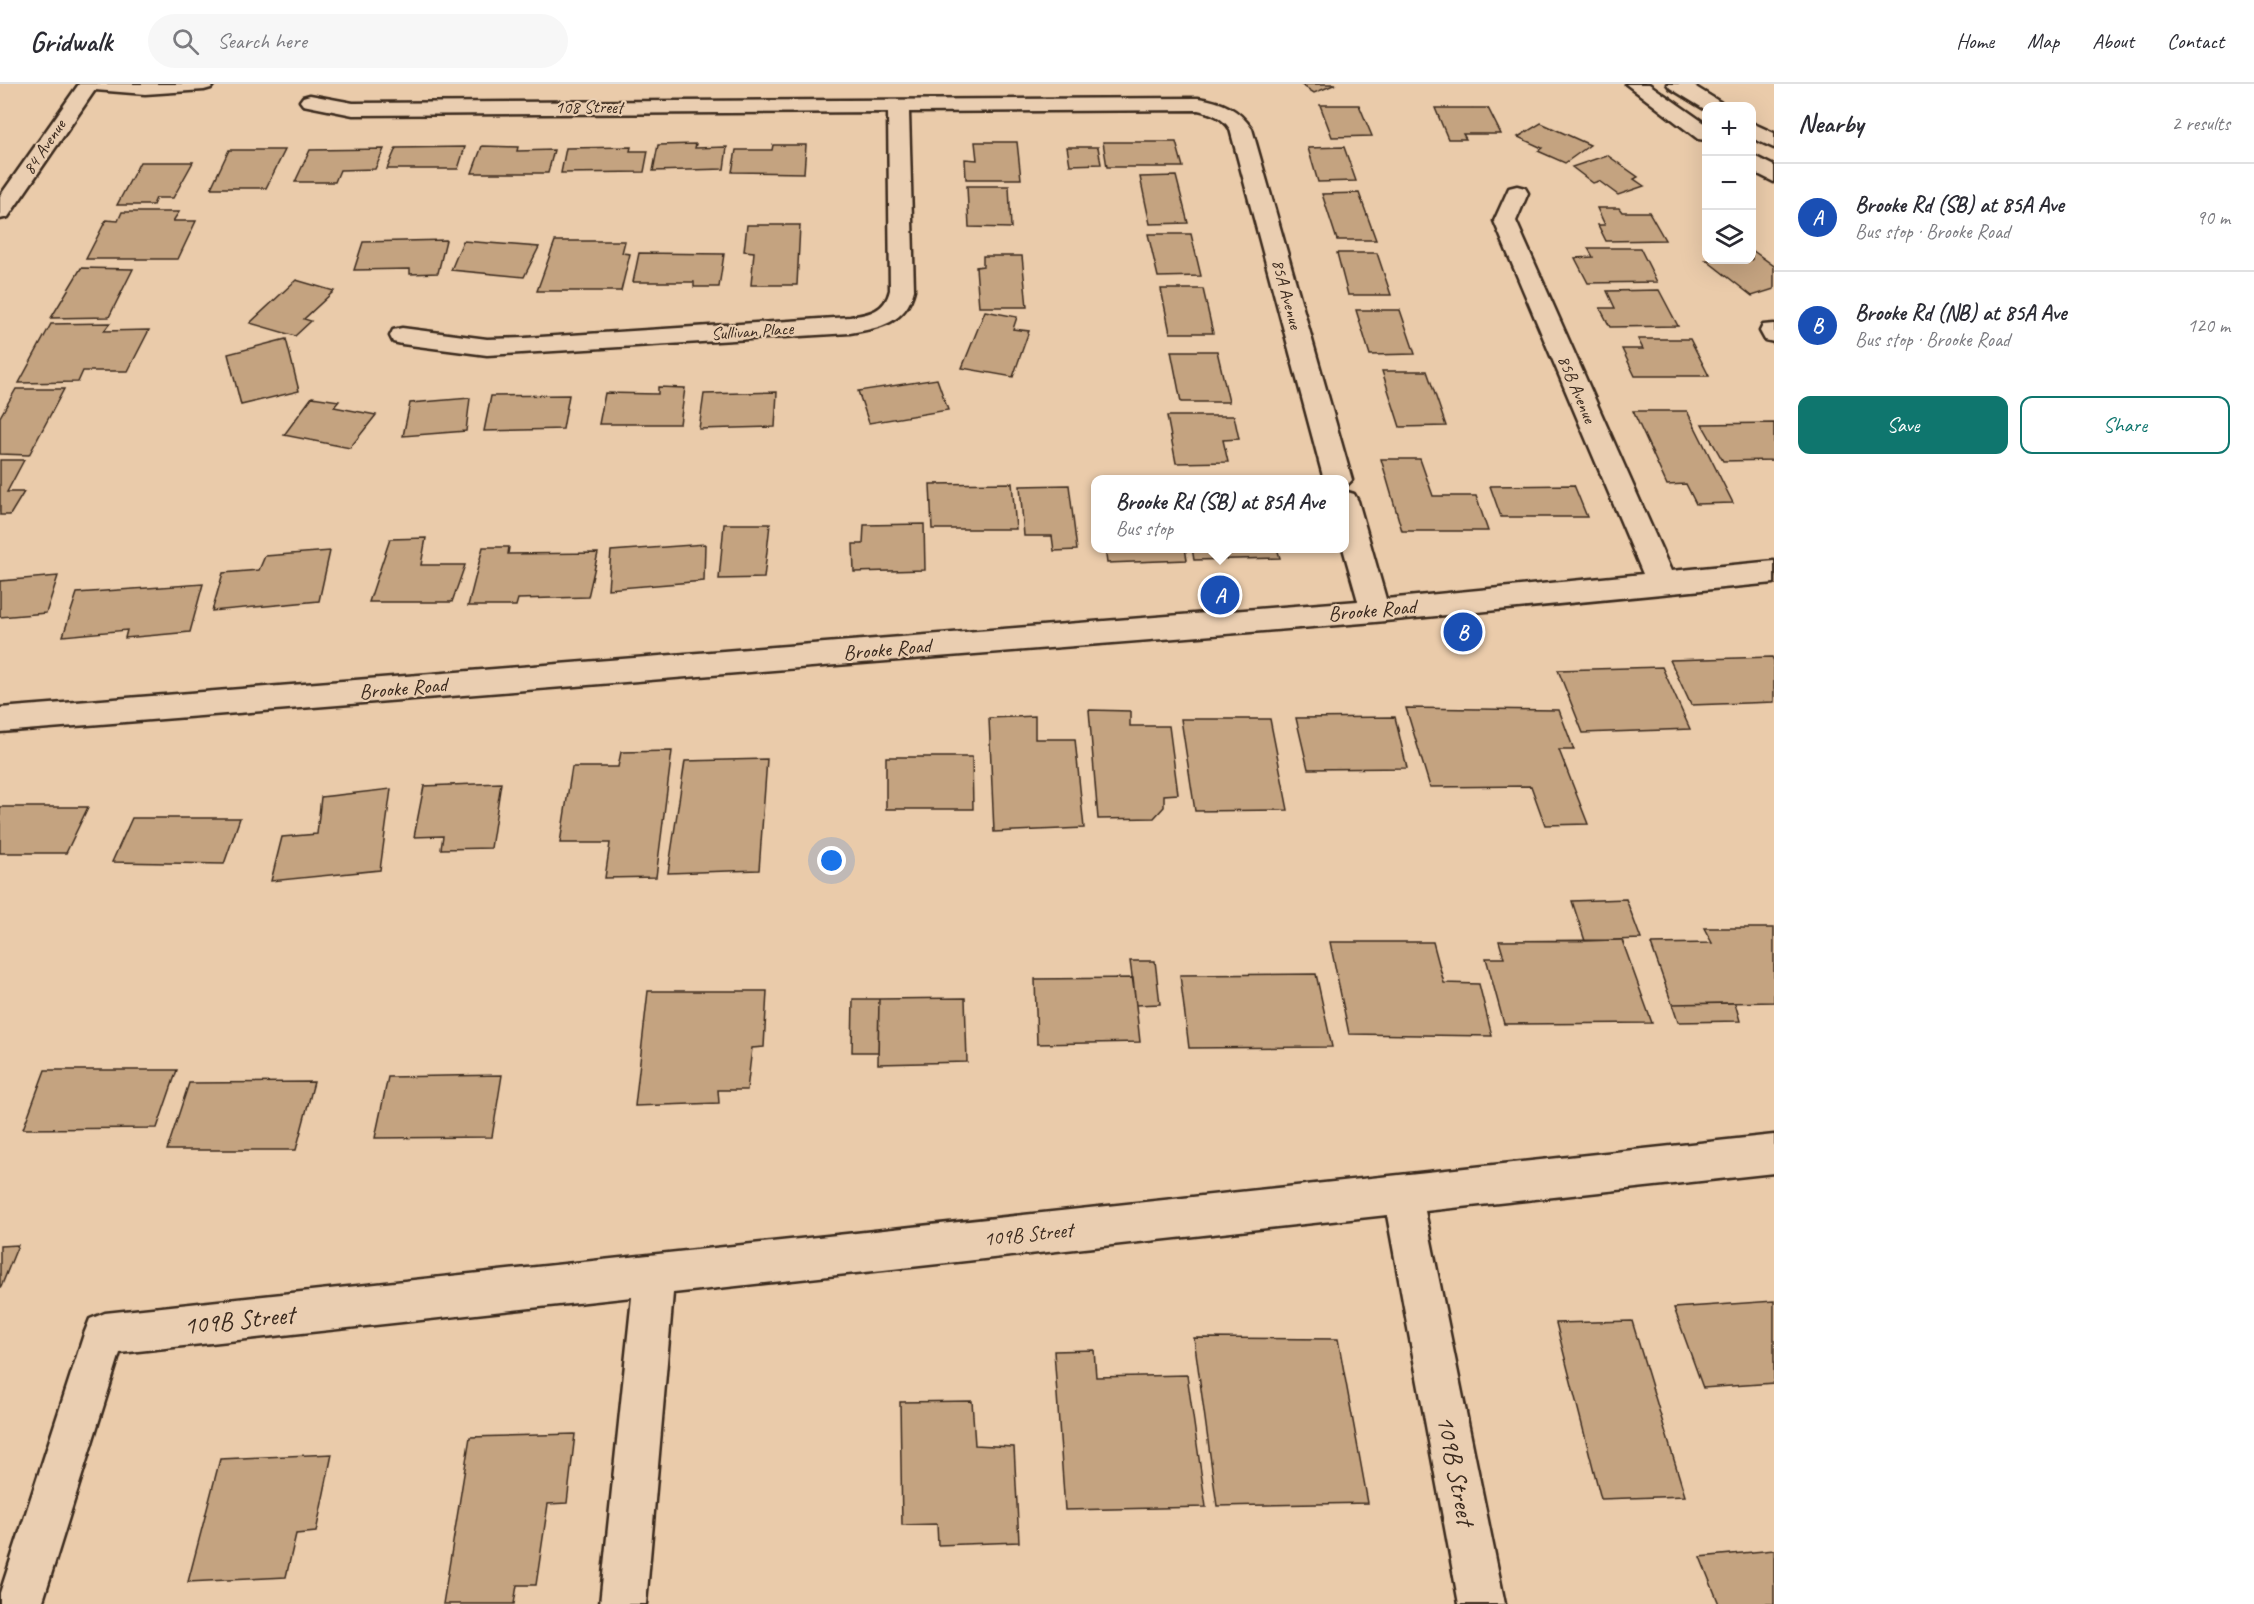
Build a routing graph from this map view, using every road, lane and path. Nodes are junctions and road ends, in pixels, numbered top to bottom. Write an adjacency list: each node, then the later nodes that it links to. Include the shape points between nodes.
1 (89, 84): 16 (street, 84 Avenue)
2 (98, 84): 3 (street, via 144,88)
3 (204, 84)
4 (1636, 84): 10 (street)
5 (1677, 84): 7 (street)
6 (310, 101): 8 (street, 108 Street, via 353,109)
7 (1706, 102)
8 (898, 106): 9 (street, 108 Street, via 1198,104); 17 (street, Sullivan Place, via 902,290 900,303 885,317 850,325 525,346 487,347)
9 (1228, 112): 18 (street, 85A Avenue, via 1236,120 1245,142)
10 (1702, 130)
11 (1756, 131): 12 (street)
12 (1774, 142)
13 (1756, 164): 14 (street)
14 (1774, 175)
15 (1517, 193): 21 (street, 85B Avenue, via 1505,221)
16 (0, 212)
17 (402, 336)
18 (1337, 475)
19 (1349, 519): 22 (street)
20 (1774, 572): 21 (street, Brooke Road)
21 (1662, 584): 22 (street, Brooke Road)
22 (1375, 610): 23 (street, Brooke Road)
23 (0, 720)
24 (1774, 1154): 25 (street, 109B Street)
25 (1402, 1194): 26 (street, 109B Street); 29 (street, 109B Street)
26 (654, 1275): 27 (street, 109B Street, via 105,1334); 28 (street)
27 (19, 1604)
28 (623, 1604)
29 (1482, 1604)

